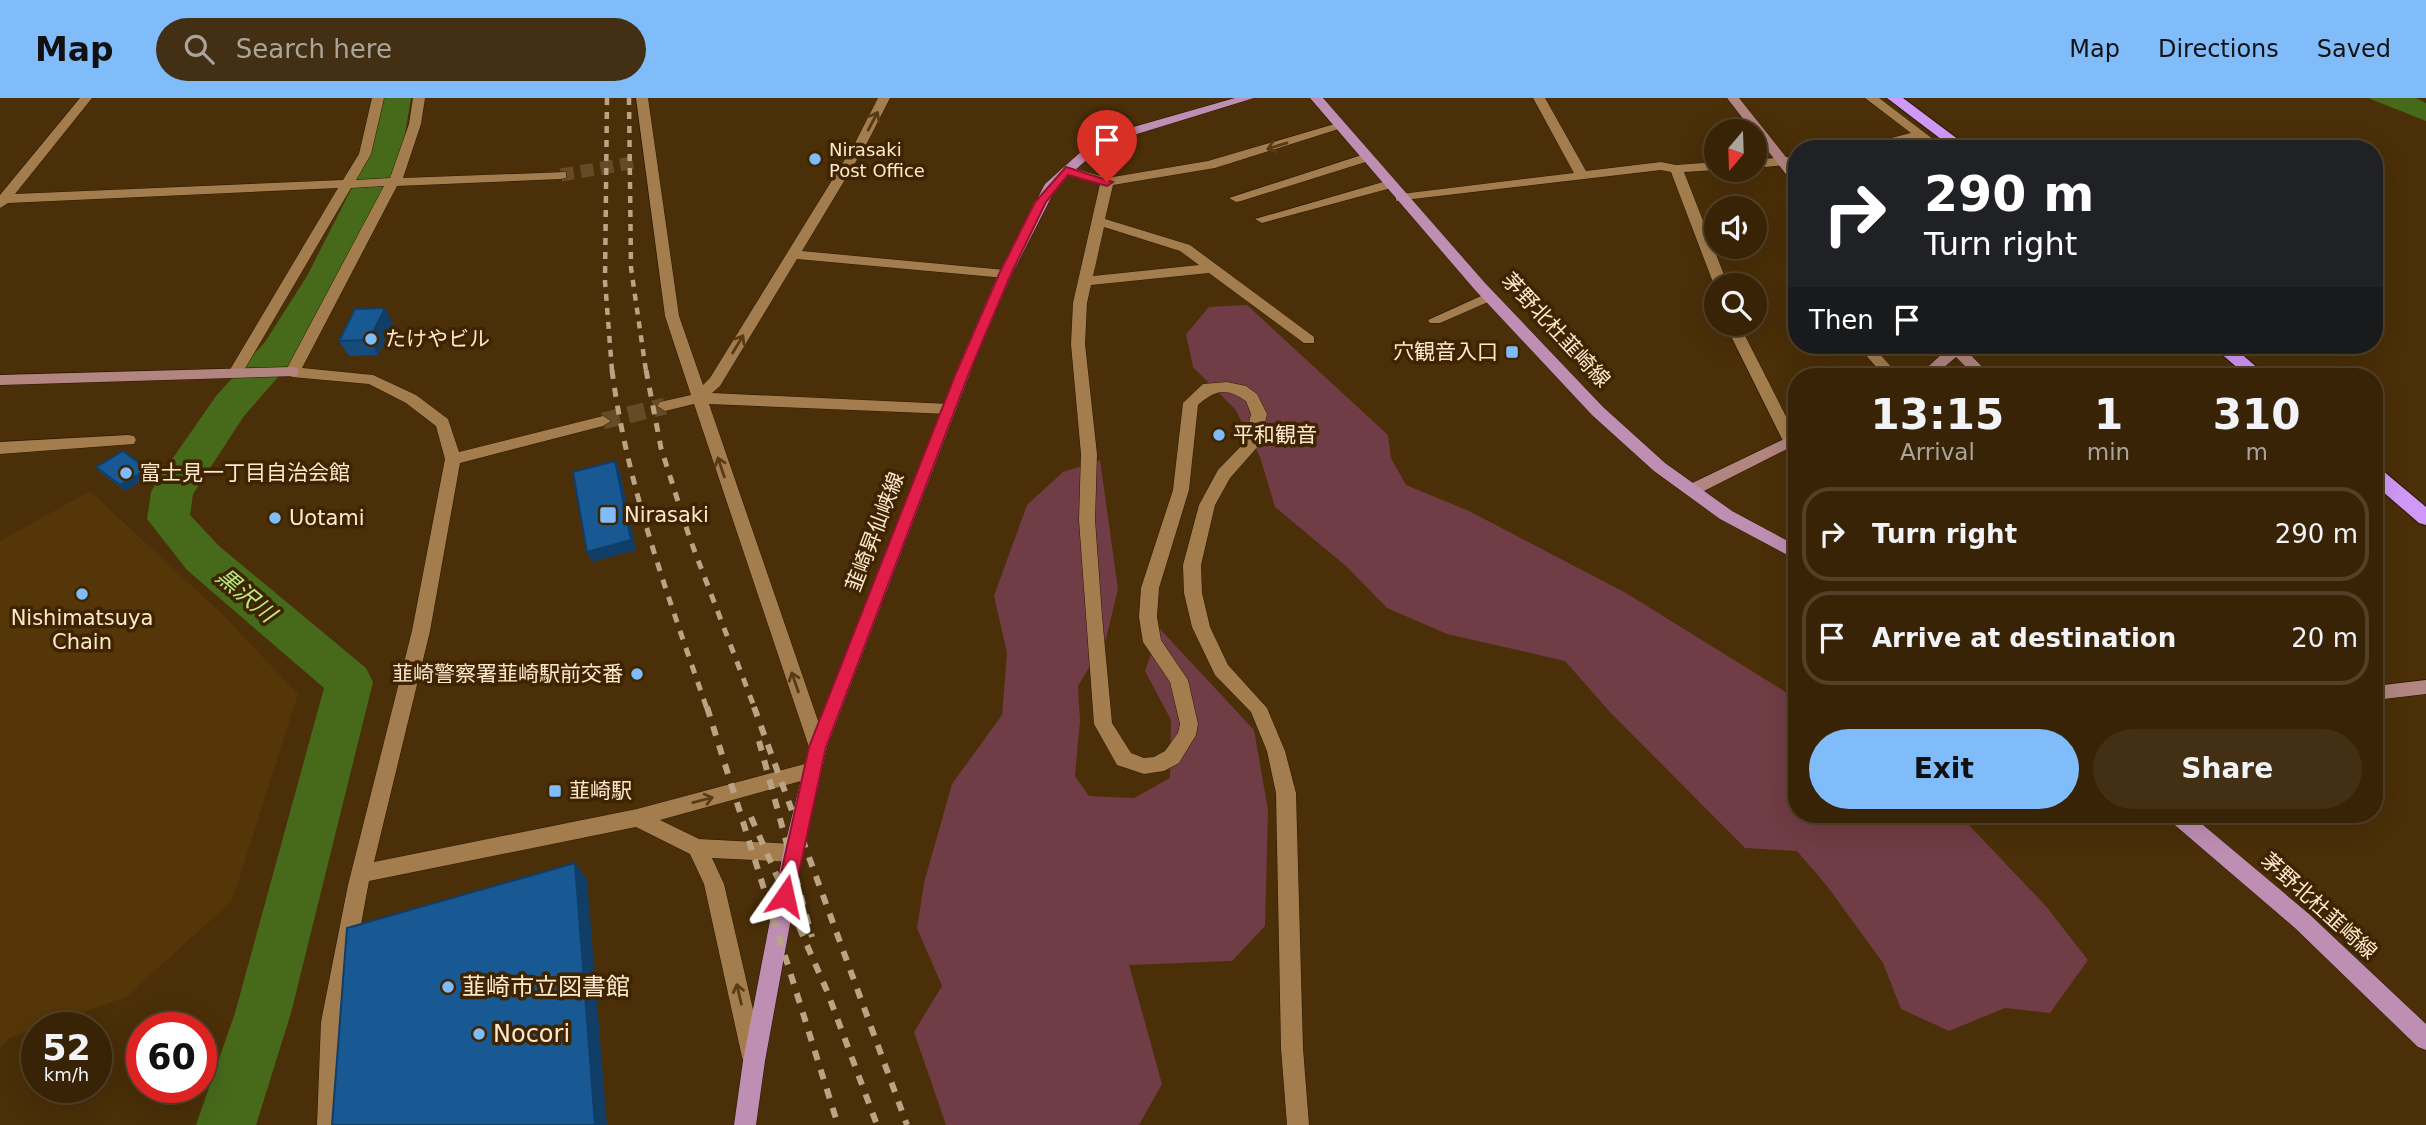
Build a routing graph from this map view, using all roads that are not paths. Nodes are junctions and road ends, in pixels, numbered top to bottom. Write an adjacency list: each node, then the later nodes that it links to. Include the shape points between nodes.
1 (86, 98): 32 (street)
2 (378, 98): 29 (street, via 365,154)
3 (419, 98): 26 (street, via 415,124)
4 (642, 98): 55 (street, via 644,161 672,316)
5 (884, 98): 35 (street, one-way to 5)
6 (1248, 98): 23 (main road, 韮崎昇仙峡線, via 1120,135)
7 (1316, 98): 12 (main road, 茅野北杜韮崎線)
8 (1539, 98): 25 (street)
9 (1733, 98): 18 (street)
10 (1871, 98): 13 (street)
11 (1894, 98): 16 (highway)
12 (1342, 126): 17 (main road, 茅野北杜韮崎線); 27 (street, one-way to 27, via 1210,165)
13 (1922, 135): 14 (street); 15 (street)
14 (1898, 140)
15 (1928, 140)
16 (1952, 140)
17 (1368, 157): 28 (main road, 茅野北杜韮崎線); 30 (street)
18 (1788, 158)
19 (1788, 161): 20 (street)
20 (1768, 163)
21 (1704, 167): 22 (street)
22 (1676, 169): 25 (street, via 1661,166); 37 (street)
23 (1066, 170): 27 (street); 38 (main road, 韮崎昇仙峡線, via 1041,202)
24 (561, 175): 26 (street)
25 (1583, 175): 31 (street)
26 (394, 182): 29 (street); 52 (street)
27 (1107, 182): 34 (street)
28 (1390, 184): 31 (main road, 茅野北杜韮崎線); 33 (street)
29 (347, 185): 32 (street); 53 (street)
30 (1236, 198)
31 (1401, 198): 40 (main road, 茅野北杜韮崎線)
32 (2, 200)
33 (1262, 219)
34 (1098, 221): 36 (street, via 1185,248); 39 (street)
35 (791, 254): 38 (street); 55 (street, one-way to 35, via 715,382)
36 (1212, 268): 39 (street); 43 (street)
37 (1716, 273)
38 (1005, 274): 57 (main road, 韮崎昇仙峡線)
39 (1084, 281): 81 (street, via 1078,344 1089,454 1087,520 1098,694 1103,724 1124,759 1133,763 1157,765 1172,757 1189,724 1179,680 1152,642 1147,617 1150,588 1181,491 1191,403 1208,388 1227,387 1252,398 1259,414 1252,444 1224,474 1207,505 1192,565 1193,593 1201,627 1221,670 1258,708 1276,751 1286,793)
40 (1490, 296): 41 (street); 65 (main road, 茅野北杜韮崎線, via 1626,439)
41 (1435, 320)
42 (1738, 336): 59 (street)
43 (1309, 340)
44 (1872, 354): 48 (street)
45 (1950, 354): 49 (street)
46 (1961, 354): 50 (street)
47 (2231, 354): 51 (highway)
48 (1885, 368)
49 (1935, 368)
50 (1976, 368)
51 (2248, 368)
52 (292, 372): 53 (street); 63 (street, via 373,380 411,399 443,423)
53 (235, 373): 54 (street)
54 (0, 380)
55 (698, 398): 56 (street); 57 (street); 70 (street, one-way to 55)
56 (665, 406)
57 (948, 409): 70 (main road, 韮崎昇仙峡線)
58 (603, 421): 63 (street)
59 (1788, 429)
60 (128, 440): 62 (street)
61 (1788, 443): 65 (street)
62 (0, 448)
63 (453, 459): 76 (street, via 421,631)
64 (2383, 482): 66 (highway)
65 (1692, 491): 67 (main road, 茅野北杜韮崎線)
66 (2426, 518)
67 (1788, 550)
68 (2426, 687): 69 (street)
69 (2383, 692)
70 (818, 747): 71 (main road, 韮崎昇仙峡線)
71 (812, 770): 72 (street, one-way to 71); 75 (main road, 韮崎昇仙峡線)
72 (637, 818): 74 (street); 76 (street)
73 (2187, 823): 77 (main road, 茅野北杜韮崎線, via 2302,921)
74 (697, 848): 75 (street); 78 (street, one-way to 74, via 714,884)
75 (793, 853): 78 (main road, 韮崎昇仙峡線)
76 (361, 874): 79 (street, via 332,1022)
77 (2426, 1039)
78 (754, 1060): 80 (main road, 韮崎昇仙峡線)
79 (328, 1125)
80 (745, 1125)
81 (1298, 1125)

